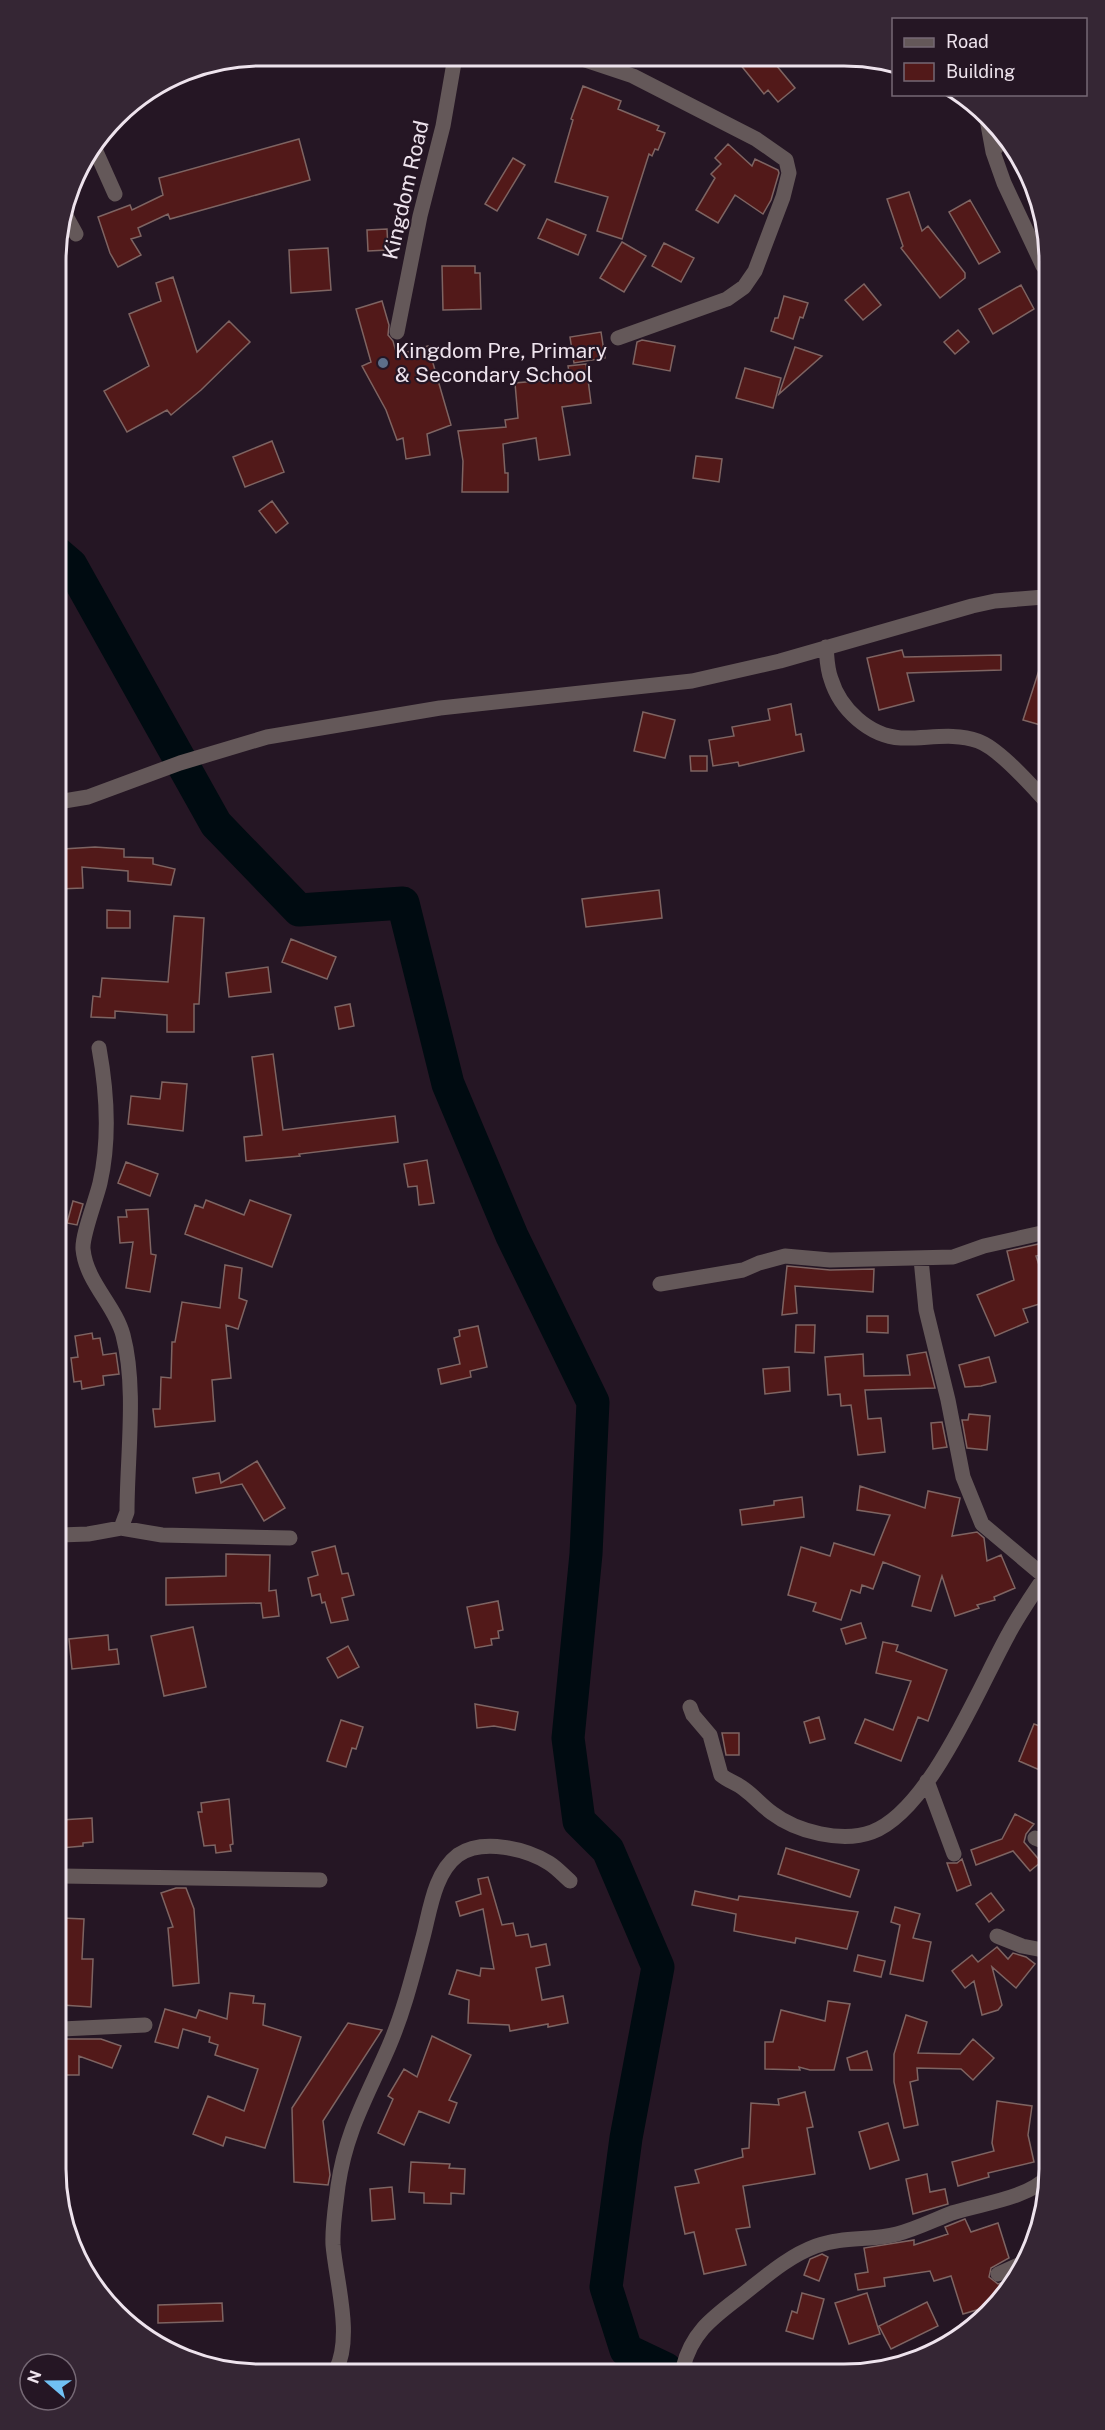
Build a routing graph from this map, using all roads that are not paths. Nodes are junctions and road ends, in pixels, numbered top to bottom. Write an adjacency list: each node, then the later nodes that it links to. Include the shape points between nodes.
1 (453, 66): 11 (street, Kingdom Road)
2 (603, 66): 12 (street, via 633,76 756,139 786,160 789,173 755,271 744,286 727,299)
3 (989, 131): 5 (street)
4 (1000, 143): 5 (street)
5 (993, 152): 9 (street, via 1004,183)
6 (98, 155): 7 (street)
7 (116, 194)
8 (70, 224): 10 (street)
9 (1036, 233)
10 (76, 234)
11 (397, 332)
12 (618, 338)
13 (1039, 597): 14 (street, via 972,606)
14 (826, 647): 15 (street, via 831,679 840,698 863,726 898,738 957,736 981,742); 16 (street, via 692,681 440,708 267,737 88,797)
15 (1039, 794)
16 (66, 801)
17 (99, 1048): 21 (street, via 106,1132 101,1180 83,1247 86,1264 122,1332 130,1361 127,1512)
18 (1039, 1234): 19 (street, via 953,1257)
19 (921, 1259): 20 (street, via 830,1260 785,1256 743,1270); 24 (street, via 926,1310 963,1477 982,1524)
20 (660, 1284)
21 (121, 1528): 22 (street); 23 (street, via 162,1535)
22 (66, 1535)
23 (290, 1538)
24 (1039, 1569)
25 (1039, 1586): 27 (street)
26 (690, 1707): 27 (street, via 710,1735 721,1775 771,1812 808,1829 830,1835 873,1832 891,1821)
27 (927, 1781): 28 (street)
28 (954, 1854)
29 (66, 1876): 30 (street)
30 (320, 1880)
31 (570, 1881): 39 (street, via 534,1856 494,1847 475,1848 458,1856 443,1873 431,1902 404,2008 353,2123 344,2158 333,2242 343,2306)
32 (997, 1936): 33 (street)
33 (1039, 1949)
34 (145, 2025): 35 (street)
35 (66, 2029)
36 (1039, 2184): 40 (street, via 896,2235 817,2245 792,2257 705,2324)
37 (1012, 2268): 38 (street)
38 (998, 2274)
39 (337, 2364)
40 (684, 2364)

